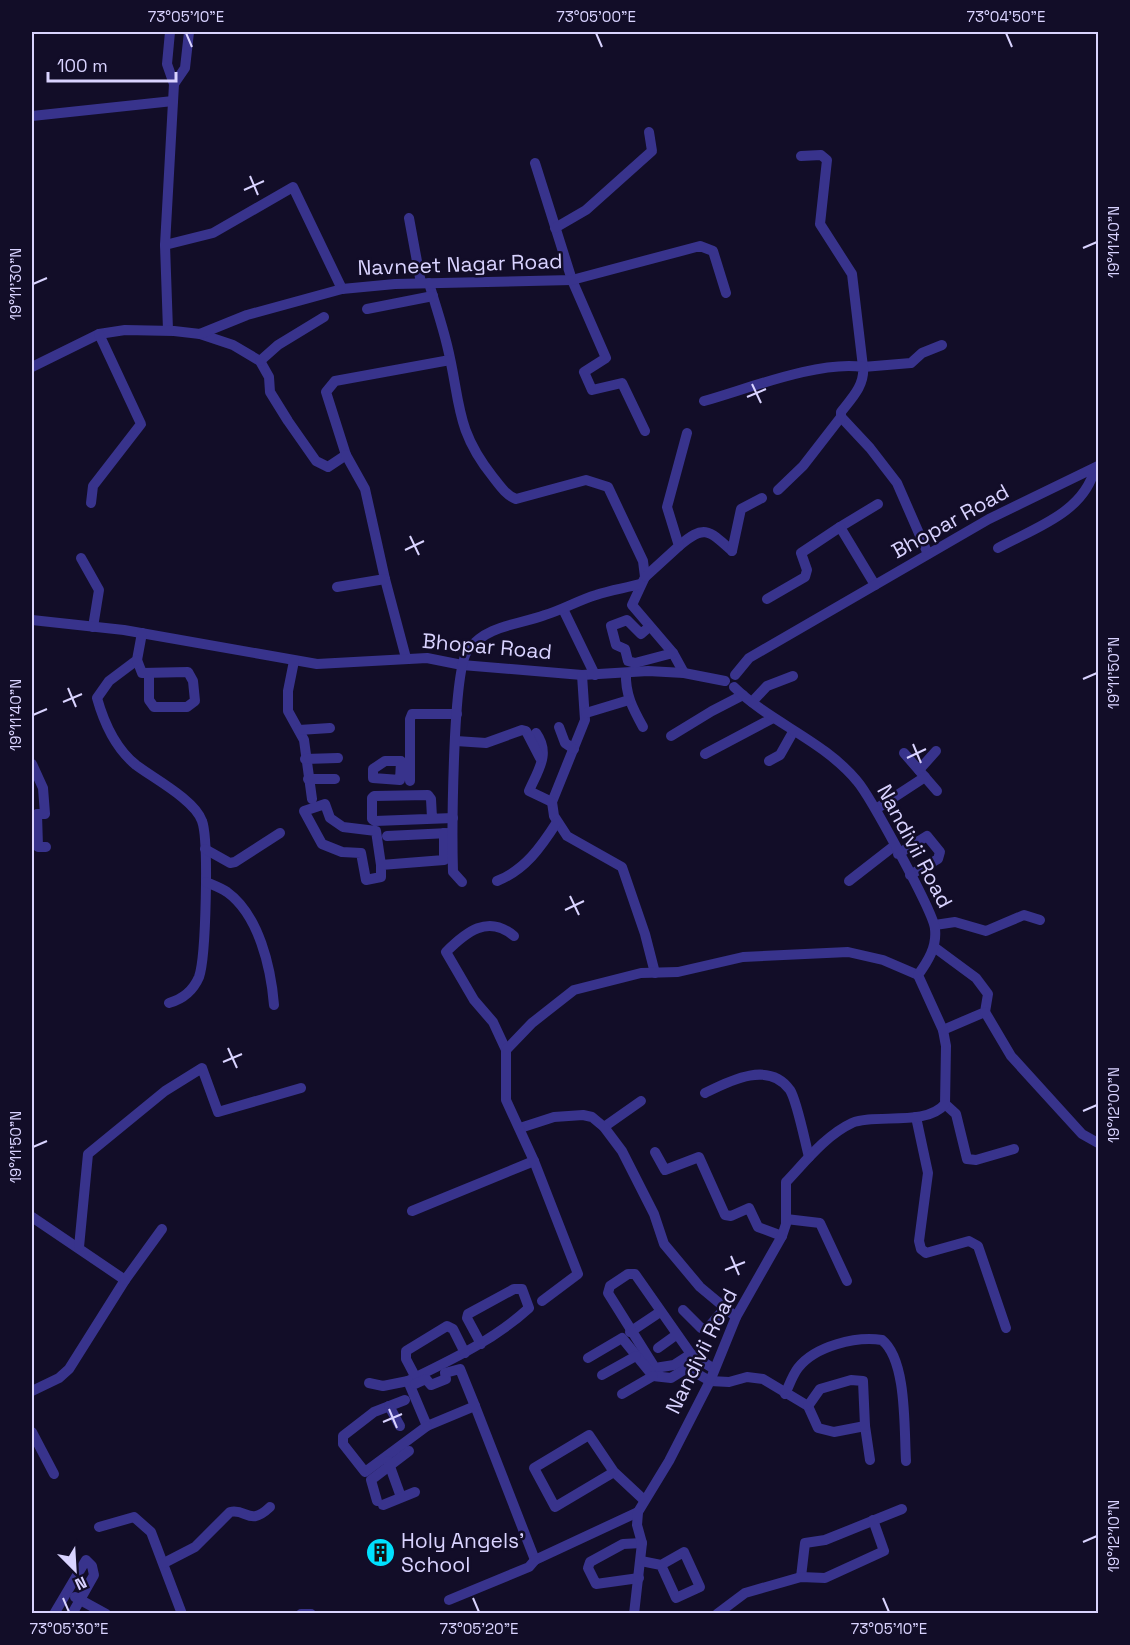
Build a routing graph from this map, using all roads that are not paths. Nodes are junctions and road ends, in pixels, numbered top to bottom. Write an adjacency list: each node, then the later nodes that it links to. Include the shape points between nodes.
1 (170, 32): 3 (street, via 167,64)
2 (189, 32): 3 (street, via 185,68)
3 (174, 84): 4 (street)
4 (173, 101): 5 (street); 11 (street)
5 (32, 116)
6 (649, 132): 10 (street, via 652,152 586,210)
7 (801, 156): 26 (street, via 821,155 827,160 820,224 852,274)
8 (535, 163): 10 (street)
9 (409, 218): 13 (street)
10 (555, 228): 12 (street)
11 (165, 245): 14 (street, via 213,233 293,186); 19 (street)
12 (572, 280): 13 (street, Navneet Nagar Road); 15 (street, Navneet Nagar Road, via 700,246 713,251); 29 (street, via 606,358 584,372 592,390 622,383)
13 (425, 283): 14 (street, Navneet Nagar Road); 16 (street)
14 (342, 289): 21 (street, Navneet Nagar Road, via 247,315)
15 (726, 292)
16 (433, 296): 17 (street); 24 (street)
17 (367, 309)
18 (324, 317): 23 (street)
19 (168, 330): 20 (street, Navneet Nagar Road); 21 (street, Navneet Nagar Road)
20 (99, 334): 25 (street, Navneet Nagar Road); 35 (street, via 141,424 93,486)
21 (200, 334): 23 (street, via 233,345)
22 (942, 345): 26 (street, via 922,353 911,363)
23 (260, 360): 31 (street, via 269,377 270,392 316,461 328,467)
24 (450, 360): 31 (street, via 335,381 326,392); 43 (street, via 467,439 505,492 523,499 586,480 608,487 636,544)
25 (32, 367)
26 (863, 367): 27 (street, via 817,369); 28 (street, via 860,387)
27 (704, 401)
28 (841, 417): 33 (street, via 803,466); 40 (street, via 897,483)
29 (645, 431)
30 (687, 433): 38 (street, via 667,507)
31 (346, 455): 42 (street, via 365,489)
32 (1097, 467): 39 (street, via 1091,484 1075,502 1034,531); 40 (street, Bhopar Road, via 989,519)
33 (778, 490)
34 (762, 498): 38 (street, via 741,509 732,551 712,533 701,531)
35 (91, 503)
36 (878, 504): 37 (street)
37 (840, 527): 44 (street); 46 (street, via 801,553 807,570 805,577)
38 (679, 546): 43 (street)
39 (998, 548)
40 (928, 554): 44 (street, Bhopar Road)
41 (81, 558): 49 (street, via 99,590)
42 (385, 579): 45 (street); 53 (street)
43 (643, 580): 47 (street); 50 (street, via 632,605)
44 (874, 585): 63 (street, Bhopar Road, via 749,658)
45 (337, 586)
46 (767, 599)
47 (563, 609): 56 (street, via 486,634 467,650); 61 (street)
48 (32, 620): 49 (street, Bhopar Road)
49 (93, 627): 51 (street, Bhopar Road)
50 (649, 627): 52 (street); 52 (street, via 641,634 627,620 611,626 616,645 625,649 628,661 634,663)
51 (142, 633): 54 (street); 55 (street, Bhopar Road)
52 (673, 653): 59 (street)
53 (406, 658): 55 (street, Bhopar Road, via 332,664); 56 (street, Bhopar Road)
54 (137, 660): 57 (street, via 140,670); 101 (street, via 109,681 97,698 104,723 134,763 183,798 202,819)
55 (294, 662): 71 (street, via 287,702)
56 (462, 665): 60 (street, Bhopar Road); 67 (street)
57 (149, 673): 57 (street, via 188,672 195,701 187,707 154,707 149,700)
58 (626, 673): 59 (street, Bhopar Road, via 647,668); 61 (street, Bhopar Road); 65 (street)
59 (684, 673): 63 (street, Bhopar Road)
60 (582, 675): 61 (street, Bhopar Road); 66 (street)
61 (595, 675)
62 (793, 676): 64 (street)
63 (731, 681): 64 (street, Nandivii Road)
64 (748, 699): 68 (street, Nandivii Road); 74 (street, via 712,711)
65 (629, 700): 66 (street); 69 (street)
66 (586, 713): 77 (street)
67 (457, 714): 75 (street); 89 (street, via 412,714 406,769)
68 (773, 718): 72 (street, Nandivii Road); 80 (street)
69 (643, 727)
70 (330, 728): 71 (street)
71 (299, 730): 83 (street, via 304,740)
72 (793, 732): 84 (street, via 780,755); 93 (street, Nandivii Road, via 857,780)
73 (536, 734): 76 (street)
74 (671, 736)
75 (456, 741): 82 (street, via 486,743 522,730); 95 (street)
76 (543, 744): 77 (street, via 560,731); 92 (street, via 545,755 529,791)
77 (574, 749): 92 (street)
78 (936, 750): 86 (street)
79 (904, 753): 86 (street)
80 (705, 754)
81 (338, 758): 83 (street)
82 (540, 758)
83 (304, 759): 87 (street)
84 (770, 761)
85 (32, 764): 100 (street, via 44,788 45,814 37,814 38,847)
86 (922, 773): 90 (street); 93 (street)
87 (308, 779): 88 (street); 91 (street)
88 (335, 779)
89 (410, 781)
90 (937, 791)
91 (312, 799)
92 (552, 802): 96 (street)
93 (876, 809): 102 (street, Nandivii Road)
94 (432, 818): 94 (street, via 375,821 372,798 428,795); 95 (street)
95 (453, 818): 98 (street)
96 (557, 822): 105 (street, via 515,874); 113 (street, via 567,836 622,867)
97 (280, 833): 101 (street, via 235,862)
98 (448, 833): 99 (street); 103 (street, via 442,861); 108 (street, via 453,872)
99 (387, 836)
100 (46, 847)
101 (205, 849): 107 (street)
102 (896, 850): 104 (street, Nandivii Road); 104 (street, via 927,836 940,852 938,859); 106 (street)
103 (381, 865): 103 (street, via 376,831 343,827 330,818 325,804 304,811 322,844 342,852 361,853 364,879 381,877)
104 (910, 875): 110 (street, Nandivii Road)
105 (497, 881)
106 (849, 881)
107 (206, 882): 115 (street, via 199,977 188,994); 116 (street, via 240,904 251,921 270,969)
108 (462, 882)
109 (1040, 920): 110 (street, via 1024,915 986,931 955,922)
110 (935, 925): 112 (street, Nandivii Road)
111 (514, 936): 119 (street, via 503,926 487,926 469,931 446,952 474,1000 493,1022)
112 (934, 947): 114 (street, Nandivii Road); 117 (street, via 986,988)
113 (655, 973): 114 (street, via 678,972 743,957 848,952 883,960); 119 (street, via 574,990 532,1023)
114 (918, 975): 118 (street)
115 (169, 1003)
116 (274, 1005)
117 (985, 1012): 118 (street); 127 (street, via 1011,1056 1082,1134)
118 (943, 1030): 123 (street)
119 (506, 1050): 126 (street, via 506,1100)
120 (301, 1088): 137 (street, via 218,1112 202,1068 165,1091 88,1154)
121 (705, 1093): 130 (street, via 748,1075 766,1075 781,1083 790,1090)
122 (641, 1101): 125 (street)
123 (945, 1104): 124 (street, Nandivii Road, via 936,1112); 128 (street, via 956,1114 967,1159)
124 (916, 1117): 130 (street, Nandivii Road, via 853,1122); 145 (street, via 928,1173 921,1250 926,1253 969,1241 978,1246)
125 (604, 1127): 126 (street, via 583,1115 554,1117); 141 (street, via 622,1151 654,1214 664,1244 700,1287)
126 (520, 1128): 131 (street)
127 (1098, 1143)
128 (1014, 1149)
129 (655, 1152): 136 (street, via 665,1170 699,1157 725,1215 749,1208 758,1227)
130 (809, 1157): 134 (street, Nandivii Road, via 786,1182)
131 (534, 1161): 132 (street); 140 (street, via 578,1274)
132 (412, 1211)
133 (32, 1217): 137 (street)
134 (786, 1219): 136 (street, Nandivii Road); 139 (street, via 820,1223)
135 (162, 1228): 138 (street)
136 (782, 1236): 144 (street, Nandivii Road)
137 (79, 1247): 138 (street)
138 (125, 1280): 160 (street, via 69,1369)
139 (847, 1281)
140 (542, 1301)
141 (725, 1308): 142 (street, via 707,1329); 144 (street)
142 (683, 1310)
143 (660, 1312): 146 (street); 146 (street, via 635,1274 628,1274 610,1286 608,1293); 147 (street)
144 (736, 1317): 156 (street, Nandivii Road)
145 (1006, 1329)
146 (630, 1332): 154 (street, via 655,1368)
147 (676, 1335): 149 (street); 151 (street)
148 (482, 1344): 148 (street, via 530,1308 522,1289 514,1289 468,1314); 150 (street)
149 (658, 1348)
150 (465, 1353): 158 (street); 158 (street, via 453,1329 447,1326 406,1351)
151 (691, 1354): 154 (street); 156 (street)
152 (636, 1356): 153 (street, via 620,1338); 155 (street); 157 (street)
153 (588, 1358)
154 (676, 1369): 156 (street); 157 (street, via 671,1378)
155 (602, 1375)
156 (712, 1375): 162 (street, via 729,1382 757,1377); 179 (street, Nandivii Road, via 669,1461)
157 (653, 1376): 161 (street)
158 (412, 1379): 159 (street, via 383,1386); 167 (street)
159 (369, 1383)
160 (32, 1391)
161 (622, 1394)
162 (785, 1394): 166 (street); 173 (street, via 798,1368 810,1358 855,1340 882,1340 894,1353 898,1369)
163 (405, 1400): 164 (street)
164 (388, 1406): 168 (street); 174 (street, via 369,1415 342,1441 366,1473)
165 (474, 1406): 167 (street); 167 (street, via 460,1369 445,1373 446,1379 431,1385 424,1380 415,1387); 186 (street)
166 (808, 1406): 169 (street, via 818,1428 834,1432); 169 (street, via 820,1389 851,1380 863,1381)
167 (429, 1425): 174 (street)
168 (400, 1426)
169 (865, 1426): 172 (street)
170 (32, 1432): 176 (street)
171 (409, 1450): 174 (street)
172 (870, 1460)
173 (906, 1461)
174 (388, 1462): 178 (street); 178 (street, via 371,1480 380,1503)
175 (614, 1472): 175 (street, via 589,1435 534,1468 555,1507); 179 (street)
176 (54, 1474)
177 (415, 1491): 178 (street)
178 (401, 1497)
179 (644, 1500): 182 (street, Nandivii Road)
180 (270, 1507): 188 (street, via 250,1517 230,1512 195,1547)
181 (902, 1509): 183 (street)
182 (638, 1512): 185 (street); 186 (street)
183 (873, 1520): 190 (street, via 825,1540 805,1543); 190 (street, via 884,1551 825,1578)
184 (99, 1527): 188 (street, via 134,1517 151,1532)
185 (642, 1543): 187 (street); 191 (street, via 623,1544 590,1562 588,1568 596,1584)
186 (535, 1560): 194 (street, via 529,1567)
187 (641, 1561): 189 (street); 191 (street)
188 (164, 1563): 198 (street)
189 (661, 1565)
190 (801, 1577): 202 (street, via 745,1593)
191 (639, 1578): 201 (street)
192 (62, 1593): 193 (street); 193 (street, via 86,1560 94,1575); 195 (street)
193 (81, 1599): 196 (street); 197 (street)
194 (449, 1600)
195 (54, 1614)
196 (72, 1614)
197 (106, 1614)
198 (182, 1614)
199 (301, 1614): 200 (street)
200 (311, 1614)
201 (634, 1614)
202 (717, 1614)

